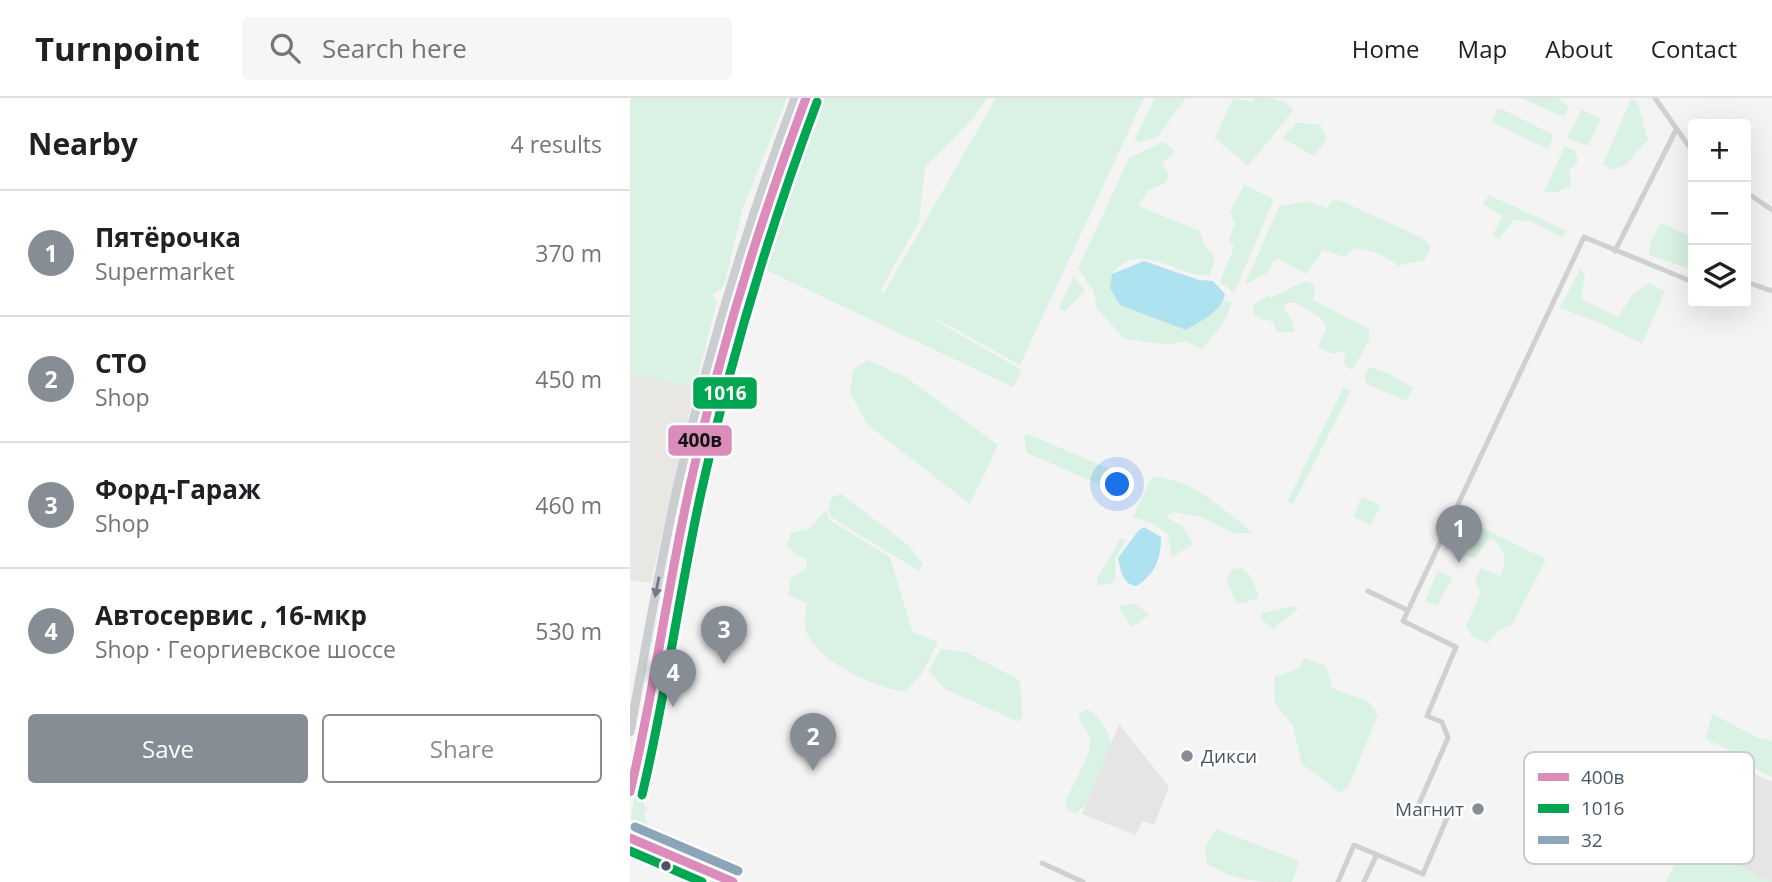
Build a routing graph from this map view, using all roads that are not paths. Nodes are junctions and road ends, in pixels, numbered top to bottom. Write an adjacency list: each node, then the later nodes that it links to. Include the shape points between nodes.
1 (795, 98): 14 (main road, one-way to 14, via 746,236 709,362 677,488)
2 (807, 98): 15 (main road, via 728,335 689,489)
3 (1656, 98): 4 (street)
4 (1676, 130): 5 (street); 8 (street)
5 (1688, 146)
6 (1751, 195): 7 (street)
7 (1772, 210)
8 (1615, 251): 9 (street); 13 (street, via 1584,237)
9 (1688, 280)
10 (1751, 284): 11 (street)
11 (1772, 291)
12 (1368, 591): 13 (street)
13 (1407, 610): 20 (street, via 1403,621 1456,647 1427,716 1442,722 1448,738 1418,806 1447,818 1423,874)
14 (645, 648): 15 (street, via 649,654); 16 (main road)
15 (657, 650): 17 (main road)
16 (630, 732)
17 (630, 792)
18 (630, 838): 23 (main road)
19 (630, 853): 22 (main road)
20 (1376, 856): 25 (street, via 1354,845); 26 (street)
21 (1042, 863): 24 (street)
22 (698, 882)
23 (733, 882)
24 (1083, 882)
25 (1338, 882)
26 (1364, 882)

